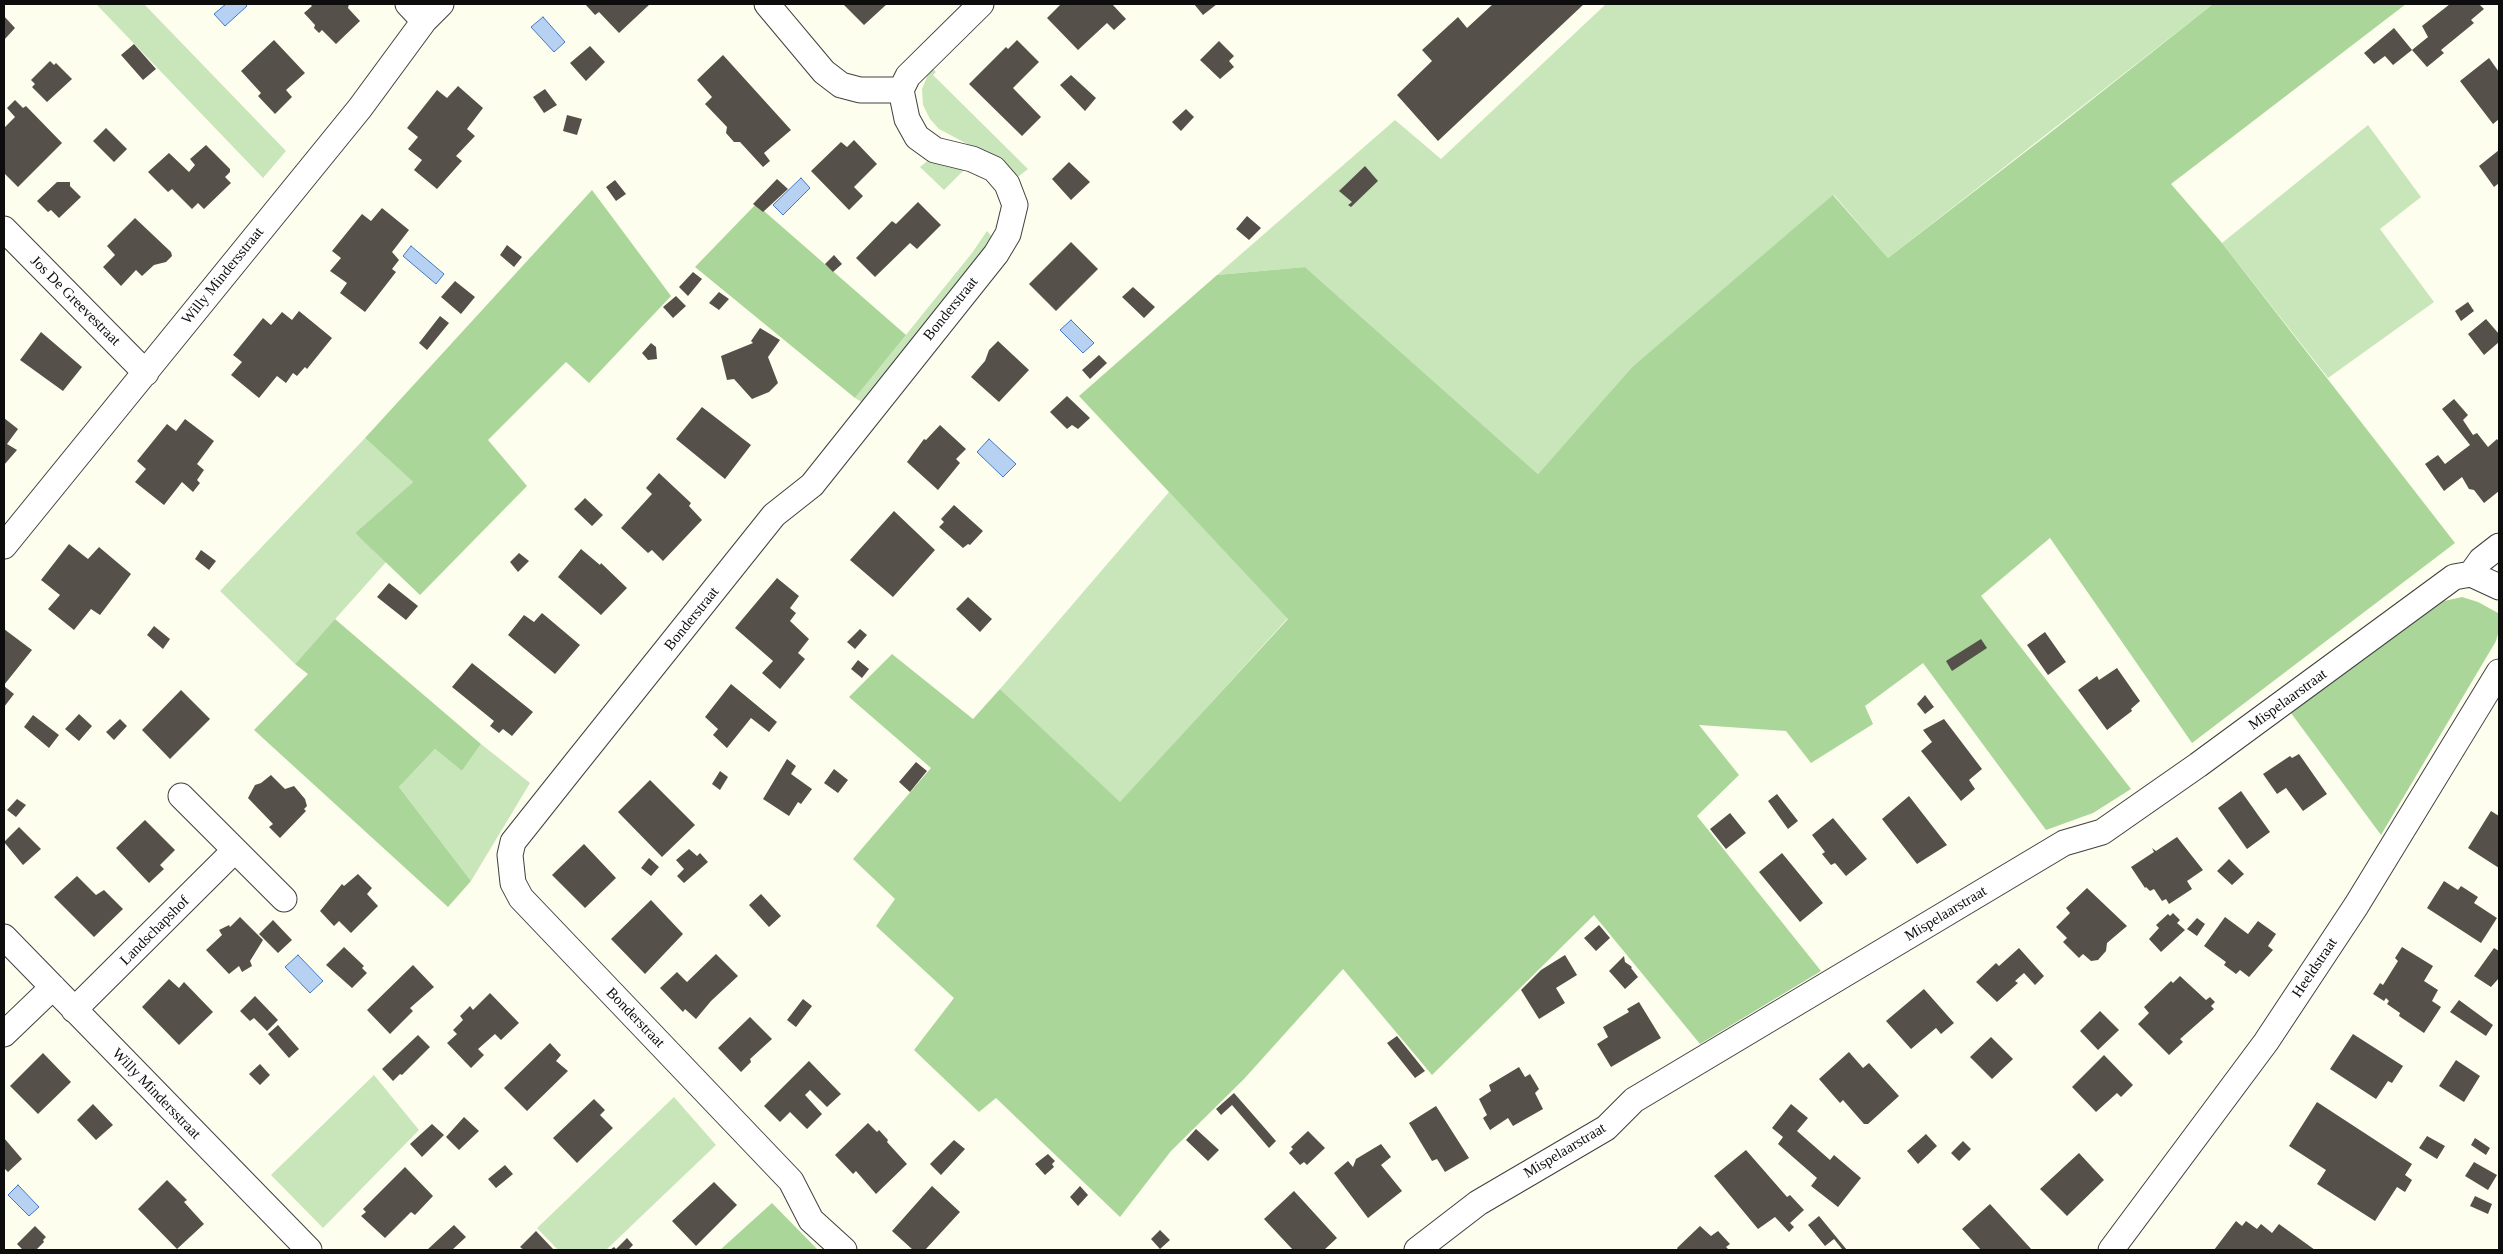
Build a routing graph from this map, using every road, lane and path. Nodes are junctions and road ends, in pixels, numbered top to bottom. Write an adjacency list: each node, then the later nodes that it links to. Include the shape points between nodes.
1 (767, 4): 4 (street, via 824,72 842,85 860,90)
2 (981, 4): 4 (street, via 908,76)
3 (425, 9): 6 (street, Willy Mindersstraat, via 360,108)
4 (901, 90): 20 (street, Bonderstraat, via 907,119 917,137 934,150 972,159 994,169 1007,184 1016,205 1008,234 996,254 812,485 774,516 513,842 510,855 513,883 521,898 791,1181 811,1220)
5 (4, 230): 6 (street, Jos De Greevestraat)
6 (146, 373): 7 (street, Willy Mindersstraat)
7 (4, 546)
8 (2499, 546): 9 (street, via 2481,560)
9 (2471, 574): 10 (street); 21 (street, Mispelaarstraat, via 2454,577 2198,766 2102,832 2064,843 1634,1100 1606,1128 1478,1203)
10 (2499, 587)
11 (2499, 672): 22 (street, Heeldstraat, via 2356,906 2266,1042)
12 (181, 796): 13 (street)
13 (234, 851): 14 (street); 17 (street, Landschapshof)
14 (284, 899)
15 (4, 937): 16 (street, Willy Mindersstraat)
16 (52, 987): 17 (street, Willy Mindersstraat); 18 (street)
17 (74, 1010): 19 (street, Willy Mindersstraat)
18 (4, 1034)
19 (309, 1250)
20 (844, 1250)
21 (1417, 1250)
22 (2111, 1250)

